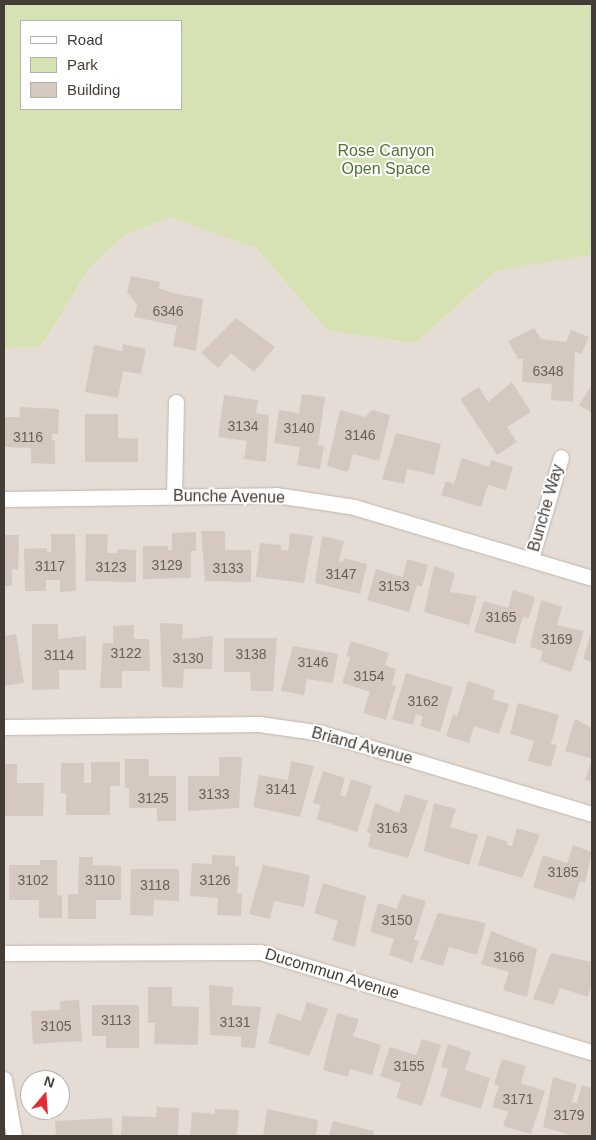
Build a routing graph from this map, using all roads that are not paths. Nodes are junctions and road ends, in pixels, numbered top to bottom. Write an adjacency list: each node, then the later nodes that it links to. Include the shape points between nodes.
1 (176, 402): 3 (street)
2 (561, 457): 5 (street, Bunche Way)
3 (174, 496): 4 (street, Bunche Avenue); 5 (street, Bunche Avenue, via 276,495 354,507)
4 (4, 499)
5 (531, 559): 6 (street, Bunche Avenue)
6 (592, 578)
7 (4, 727): 8 (street, Briand Avenue, via 259,724 313,731)
8 (592, 814)
9 (4, 953): 10 (street, Ducommun Avenue, via 260,952)
10 (592, 1052)
11 (4, 1079): 12 (street)
12 (14, 1136)

